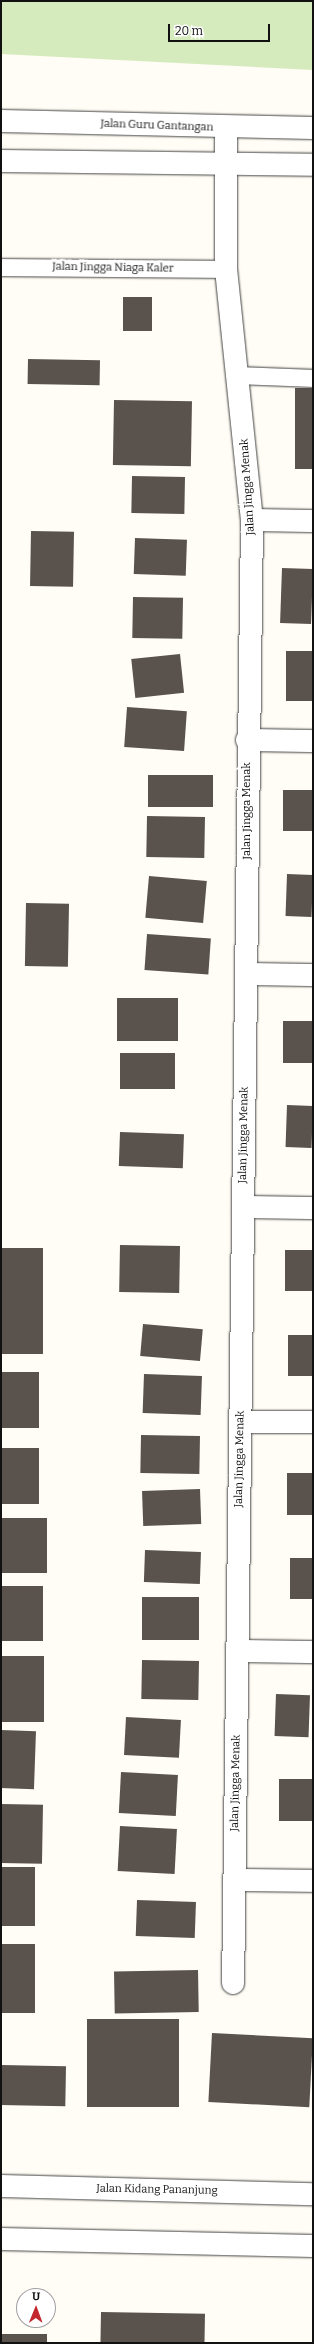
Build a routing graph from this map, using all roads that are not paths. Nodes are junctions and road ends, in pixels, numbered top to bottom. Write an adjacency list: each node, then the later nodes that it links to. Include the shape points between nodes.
1 (1, 121): 2 (street, Jalan Guru Gantangan)
2 (226, 128): 3 (street, Jalan Guru Gantangan); 6 (street, Jalan Jingga Menak)
3 (313, 128)
4 (1, 161): 6 (street)
5 (313, 165): 6 (street)
6 (224, 166): 8 (street, Jalan Jingga Menak)
7 (1, 267): 8 (lane, Jalan Jingga Niaga Kaler)
8 (227, 278): 9 (street, Jalan Jingga Menak)
9 (238, 375): 10 (lane); 11 (street, Jalan Jingga Menak)
10 (313, 378)
11 (252, 520): 12 (street); 13 (street, Jalan Jingga Menak)
12 (313, 521)
13 (247, 740): 14 (street); 15 (street, Jalan Jingga Menak)
14 (313, 741)
15 (247, 974): 16 (street); 17 (street, Jalan Jingga Menak)
16 (313, 975)
17 (243, 1207): 18 (street); 19 (street, Jalan Jingga Menak)
18 (313, 1208)
19 (240, 1422): 20 (street); 21 (street, Jalan Jingga Menak)
20 (313, 1422)
21 (237, 1651): 22 (street); 23 (street, Jalan Jingga Menak)
22 (313, 1652)
23 (234, 1880): 24 (street); 25 (street, Jalan Jingga Menak)
24 (313, 1881)
25 (233, 1983)
26 (1, 2186): 27 (street, Jalan Kidang Pananjung)
27 (313, 2194)
28 (1, 2240): 29 (street)
29 (313, 2246)

